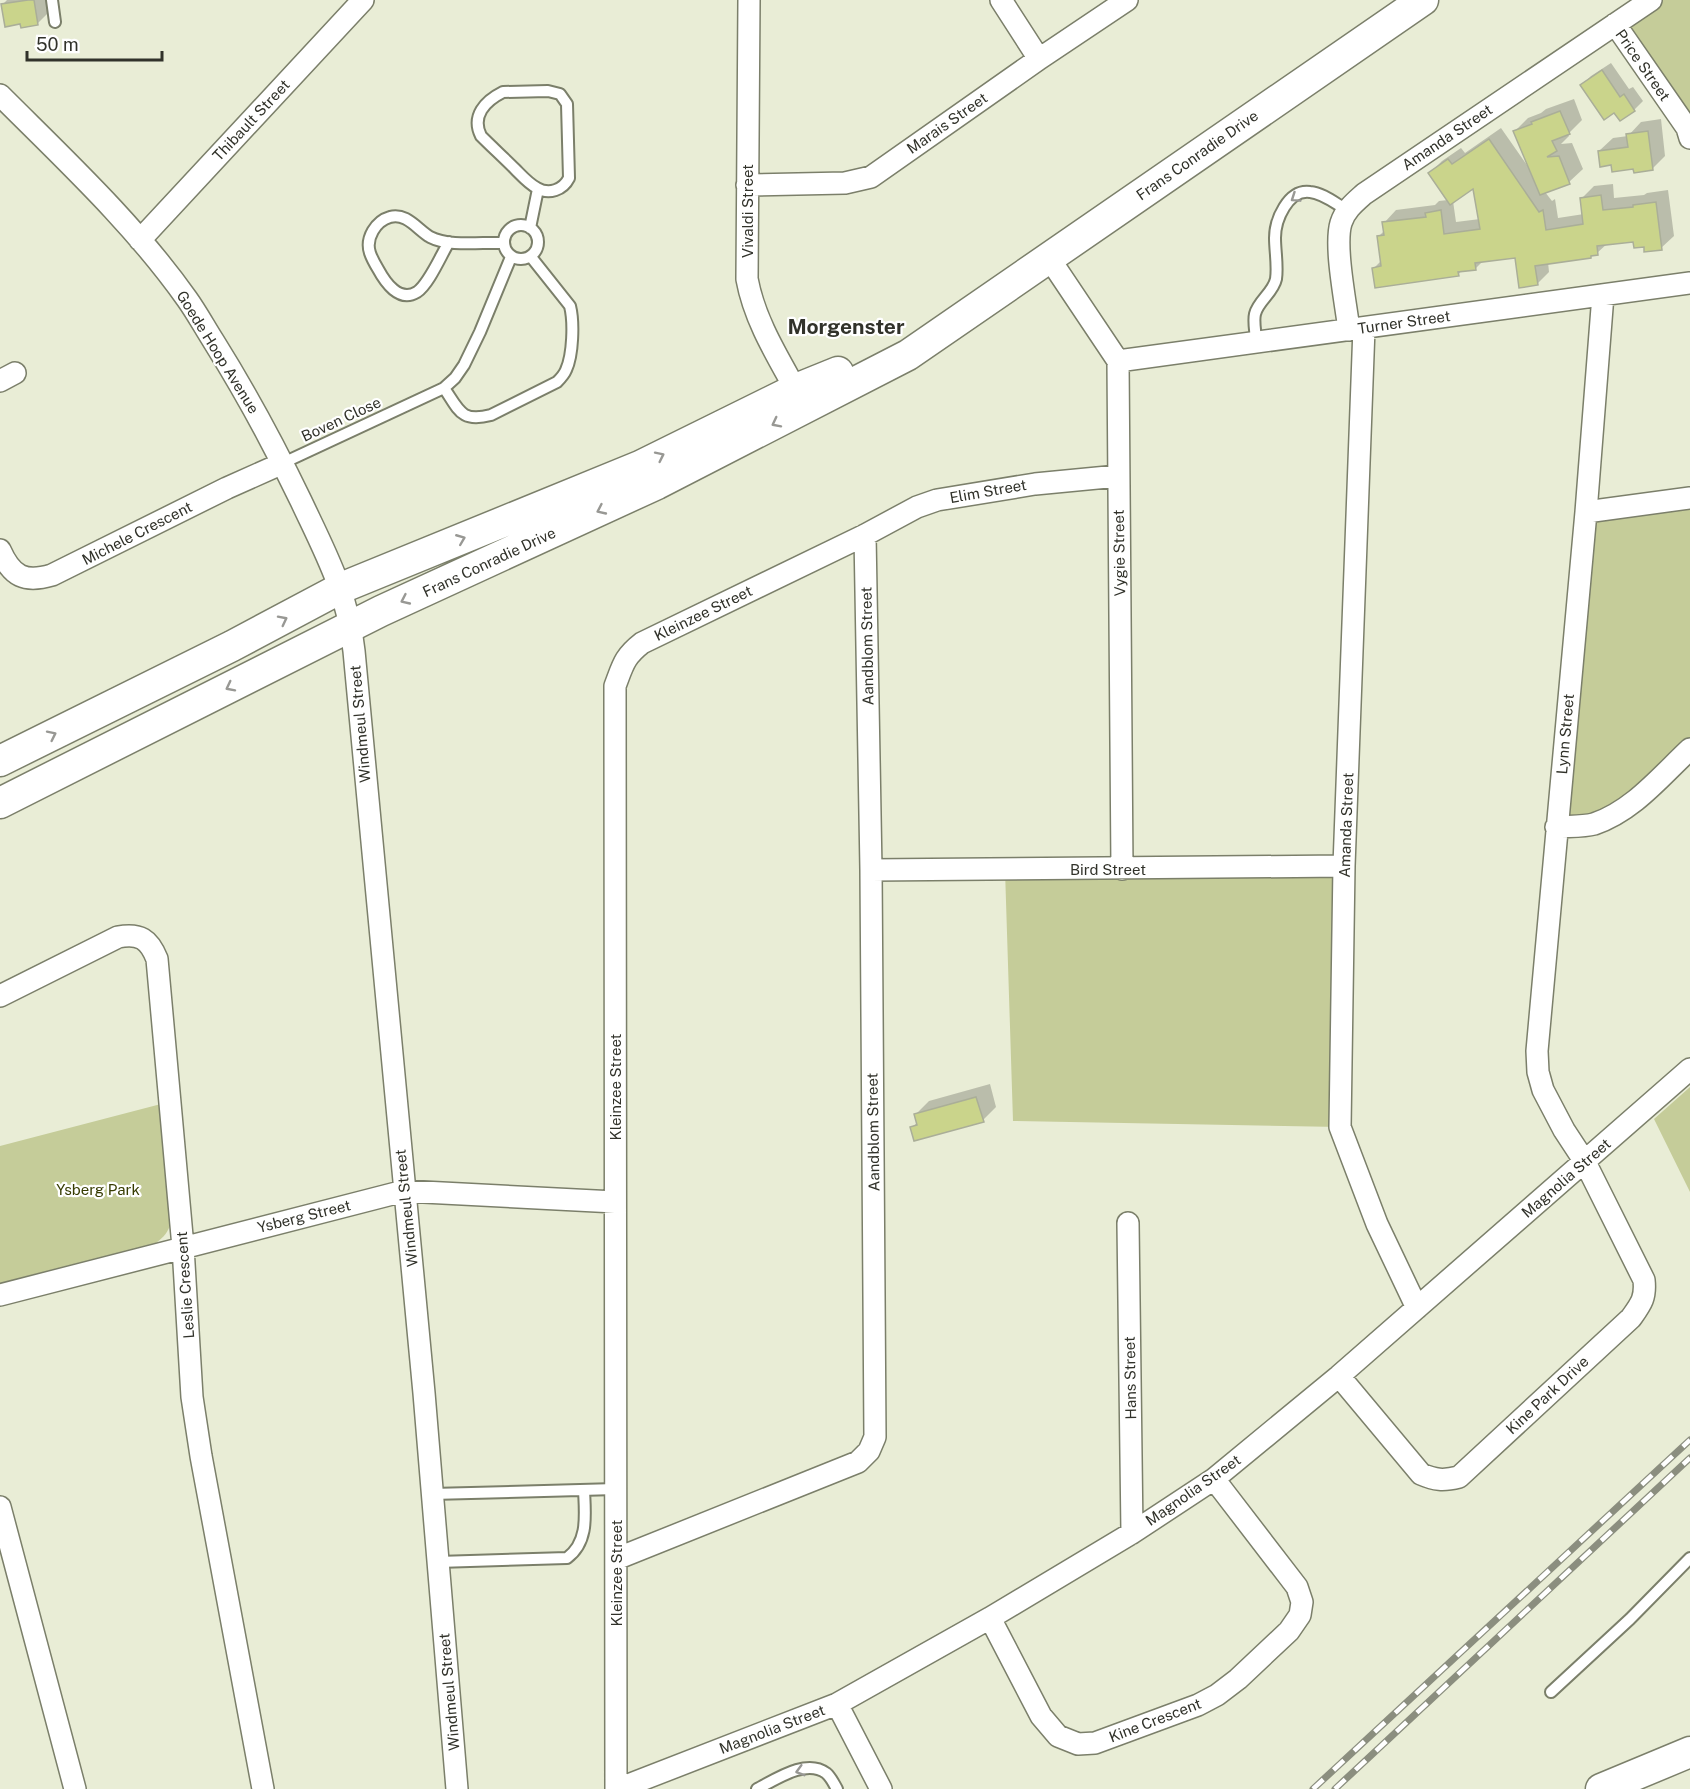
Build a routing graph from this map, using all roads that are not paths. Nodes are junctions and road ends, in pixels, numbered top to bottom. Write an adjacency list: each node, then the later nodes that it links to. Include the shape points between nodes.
1 (52, 0): 8 (lane)
2 (363, 0): 17 (street, Thibault Street)
3 (749, 0): 13 (street, Vivaldi Street)
4 (1000, 0): 10 (street)
5 (1127, 0): 10 (street, Marais Street)
6 (1423, 0): 22 (street, Frans Conradie Drive)
7 (1651, 0): 9 (street, Amanda Street)
8 (56, 22)
9 (1615, 24): 12 (street, Price Street); 15 (street, Amanda Street, via 1364,194)
10 (1039, 59): 13 (street, Marais Street, via 871,177 845,183)
11 (0, 95): 17 (street, Goede Hoop Avenue)
12 (1690, 138)
13 (747, 185): 29 (street, Vivaldi Street, via 747,279 751,298 760,323)
14 (538, 189): 14 (lane, via 553,191 569,178 567,104 555,92 503,92 478,114 477,128); 16 (lane)
15 (1347, 210): 25 (street, Amanda Street, via 1338,241); 26 (lane, one-way to 26, via 1309,191 1296,195 1283,208 1275,235 1275,282 1255,314)
16 (530, 228): 19 (lane, via 512,227); 21 (lane, via 538,236 538,248)
17 (140, 240): 30 (street, Goede Hoop Avenue, via 188,299)
18 (449, 242): 18 (lane, via 432,238 405,219 391,216 374,229 368,246 390,288 410,294 424,285); 19 (lane)
19 (503, 243): 20 (lane)
20 (511, 257): 21 (lane); 28 (lane, via 464,365)
21 (531, 257): 28 (lane, via 570,306 569,358 563,376 483,417 466,417)
22 (1049, 258): 27 (street); 29 (street, Frans Conradie Drive, via 908,355)
23 (1690, 283): 24 (street, Turner Street)
24 (1603, 295): 25 (street, Turner Street); 33 (street, Lynn Street)
25 (1356, 329): 26 (street, Turner Street); 42 (street, Amanda Street)
26 (1256, 342): 27 (street, Turner Street)
27 (1118, 360): 31 (street, Vygie Street)
28 (444, 388): 30 (lane, Boven Close)
29 (801, 398): 36 (street, Frans Conradie Drive, one-way to 29); 37 (street, Frans Conradie Drive, one-way to 37, via 657,484)
30 (283, 463): 35 (street, Michele Crescent, via 36,580 14,571); 36 (street, Goede Hoop Avenue)
31 (1118, 476): 34 (street, Elim Street, via 937,500); 43 (street, Vygie Street)
32 (1690, 498): 33 (street)
33 (1586, 512): 41 (street, Lynn Street)
34 (865, 535): 44 (street, Aandblom Street); 49 (street, Kleinzee Street, via 642,643 623,664 615,686)
35 (0, 550)
36 (341, 588): 37 (street, Windmeul Street); 39 (street, Frans Conradie Drive, one-way to 36)
37 (351, 627): 40 (street, Frans Conradie Drive, one-way to 40); 48 (street, Windmeul Street)
38 (1690, 748): 41 (street, via 1630,806 1591,825)
39 (0, 761)
40 (0, 803)
41 (1556, 827): 47 (street, Lynn Street, via 1538,1072 1543,1090)
42 (1344, 866): 43 (street, Bird Street); 53 (street, Amanda Street, via 1340,1127 1377,1224)
43 (1122, 869): 44 (street, Bird Street)
44 (871, 870): 62 (street, Aandblom Street, via 875,1437 858,1462)
45 (0, 996): 51 (street, Leslie Crescent, via 118,937 140,937 153,949)
46 (1690, 1069): 47 (street, Magnolia Street)
47 (1585, 1162): 53 (street, Magnolia Street); 54 (street, Kine Park Drive, via 1644,1280 1641,1304 1631,1318 1459,1477 1444,1481 1421,1474)
48 (404, 1191): 49 (street, Ysberg Street); 51 (street, Ysberg Street); 58 (street, Windmeul Street)
49 (615, 1202): 56 (street, Kleinzee Street)
50 (1128, 1223): 60 (street, Hans Street)
51 (183, 1247): 52 (street, Ysberg Street); 69 (street, Leslie Crescent, via 194,1409)
52 (0, 1294)
53 (1417, 1308): 54 (street, Magnolia Street)
54 (1339, 1376): 55 (street, Magnolia Street)
55 (1214, 1479): 60 (street, Magnolia Street); 64 (street, Kine Crescent, via 1297,1587 1302,1602 1300,1615 1289,1631 1217,1695 1095,1743 1078,1744 1058,1736 1041,1716)
56 (616, 1489): 57 (lane); 62 (street, Kleinzee Street)
57 (584, 1490): 58 (lane); 63 (lane, via 584,1533 578,1548 567,1558)
58 (432, 1494): 63 (street, Windmeul Street)
59 (0, 1507): 68 (street)
60 (1132, 1533): 64 (street, Magnolia Street)
61 (1690, 1558): 65 (lane)
62 (616, 1559): 71 (street, Kleinzee Street)
63 (438, 1562): 70 (street, Windmeul Street)
64 (990, 1618): 66 (street, Magnolia Street)
65 (1551, 1692)
66 (837, 1704): 71 (street, Magnolia Street); 74 (street)
67 (1690, 1752): 75 (street)
68 (75, 1789)
69 (262, 1789)
70 (457, 1789)
71 (617, 1789)
72 (758, 1789): 73 (lane, one-way to 72, via 825,1773 810,1768)
73 (837, 1789)
74 (881, 1789)
75 (1600, 1789)

